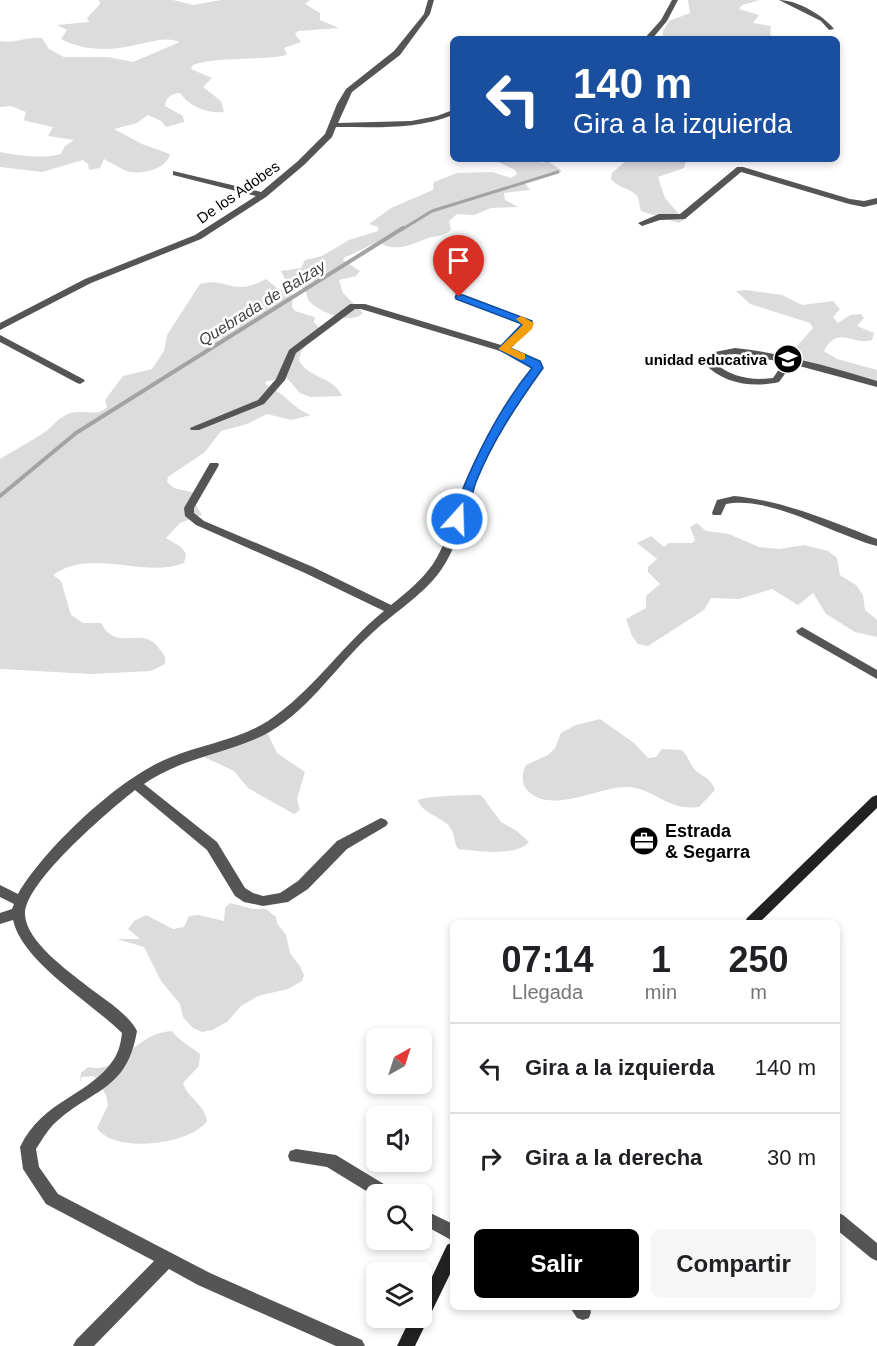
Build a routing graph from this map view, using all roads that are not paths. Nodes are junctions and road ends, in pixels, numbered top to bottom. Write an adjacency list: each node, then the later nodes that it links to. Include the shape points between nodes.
1 (431, 0): 7 (street, De los Adobes, via 427,14 397,53 349,91)
2 (675, 0): 5 (street)
3 (782, 0): 4 (street)
4 (831, 28)
5 (651, 36)
6 (450, 113): 7 (street, via 420,122)
7 (335, 125): 9 (street, De los Adobes, via 301,163)
8 (176, 173): 9 (street)
9 (263, 195): 13 (street, De los Adobes, via 198,237 88,280)
10 (877, 201): 11 (street, via 849,201 740,169 682,217 659,217)
11 (642, 224)
12 (459, 297): 15 (street, via 529,323)
13 (0, 327)
14 (0, 338): 17 (street)
15 (503, 349): 19 (street, via 353,306 292,352 280,380 261,402); 23 (street, via 536,363 538,368 520,390 471,479 442,559 428,578)
16 (789, 361): 16 (street, via 732,351 717,355 710,364 723,375 767,382 776,381); 18 (street)
17 (80, 381)
18 (877, 384)
19 (195, 428)
20 (214, 465): 23 (street, via 189,508 195,519)
21 (717, 513): 22 (street, via 727,498 741,498 784,508)
22 (877, 543)
23 (391, 610): 26 (street, via 322,675 289,713 236,742 171,762)
24 (802, 631): 25 (street)
25 (877, 675)
26 (135, 783): 28 (street, via 201,834 240,892 263,901 284,898 303,885 342,845); 30 (street, via 98,813 31,883)
27 (877, 800): 32 (street)
28 (381, 823)
29 (0, 890): 30 (street)
30 (20, 908): 31 (street); 40 (street, via 22,933 47,961 113,1012 130,1031 128,1052 112,1075 49,1119 35,1138 28,1148 31,1169 52,1199)
31 (0, 919)
32 (754, 920)
33 (296, 1156): 34 (street, via 330,1160)
34 (370, 1184)
35 (432, 1221): 37 (street)
36 (840, 1222): 38 (street)
37 (450, 1231)
38 (877, 1253)
39 (450, 1256): 41 (street)
40 (167, 1259): 43 (street); 44 (street)
41 (432, 1293)
42 (415, 1328): 45 (street)
43 (82, 1346)
44 (356, 1346)
45 (406, 1346)

